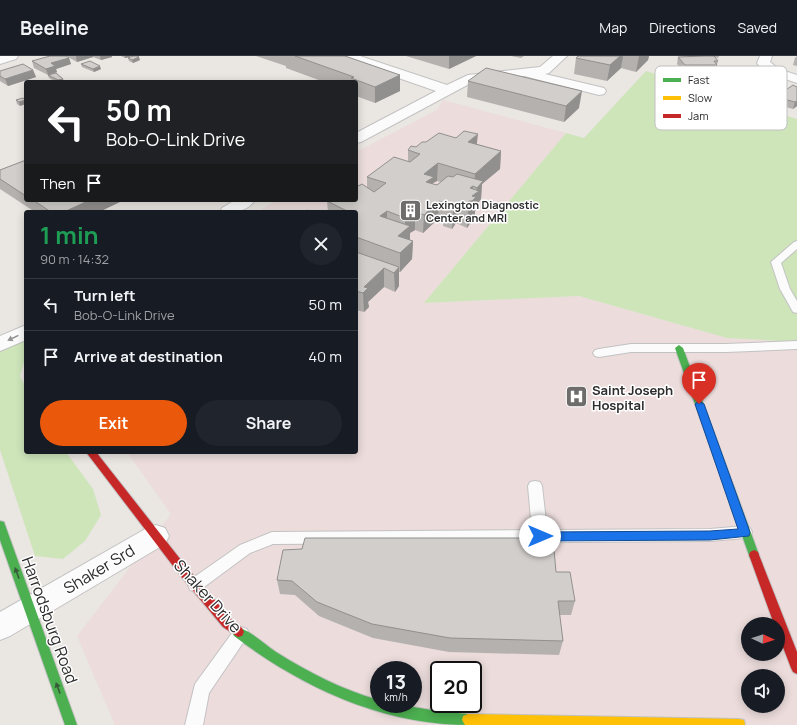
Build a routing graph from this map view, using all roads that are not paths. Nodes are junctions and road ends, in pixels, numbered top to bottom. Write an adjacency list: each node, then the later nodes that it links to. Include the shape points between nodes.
1 (12, 56): 5 (street)
2 (348, 56): 10 (street)
3 (561, 56): 7 (street, via 544,70)
4 (766, 56): 6 (street, via 763,63)
5 (0, 60)
6 (765, 66)
7 (527, 72): 10 (street, via 468,79); 11 (street)
8 (787, 76): 9 (street)
9 (797, 78)
10 (448, 90): 12 (street)
11 (599, 91)
12 (358, 137)
13 (244, 202): 14 (street)
14 (231, 210)
15 (797, 244): 16 (lane, via 776,262 785,289)
16 (797, 310)
17 (24, 333): 18 (street, one-way to 18)
18 (0, 344)
19 (797, 345): 20 (lane)
20 (679, 348): 21 (lane, via 631,348); 25 (street)
21 (599, 353)
22 (93, 454): 26 (street, Shaker Drive)
23 (535, 486): 27 (lane)
24 (0, 525): 29 (street, Harrodsburg Road, one-way to 24)
25 (745, 532): 27 (lane, via 710,535); 32 (street)
26 (156, 536): 28 (street, Shaker Drive); 29 (street, Shaker Srd)
27 (540, 536): 28 (lane, via 272,538 245,549)
28 (195, 585): 31 (street, Shaker Drive, via 227,623)
29 (30, 610): 30 (street, Shaker Srd); 33 (street, Harrodsburg Road, one-way to 29)
30 (0, 627)
31 (242, 634): 34 (lane, via 201,690); 35 (street, Shaker Drive, via 262,651 303,676 344,695 423,716 465,720)
32 (797, 668)
33 (71, 725)
34 (194, 725)
35 (739, 725)

